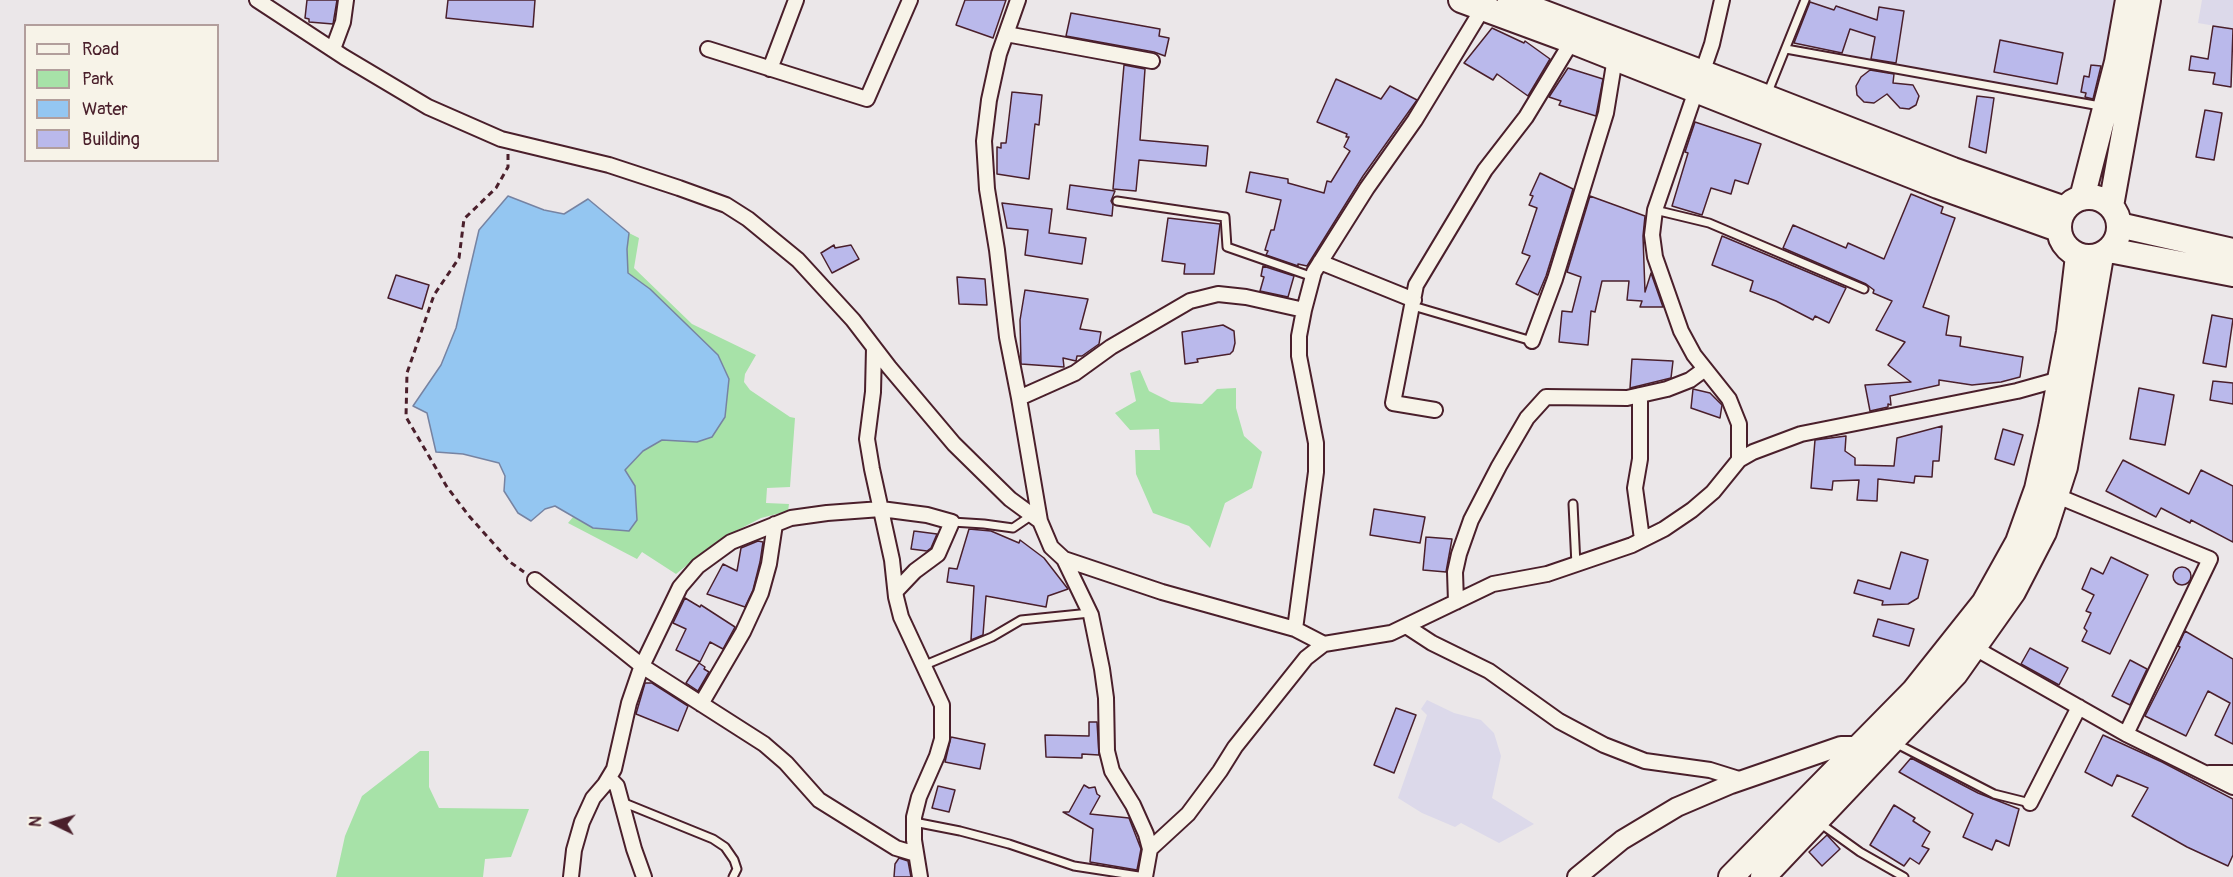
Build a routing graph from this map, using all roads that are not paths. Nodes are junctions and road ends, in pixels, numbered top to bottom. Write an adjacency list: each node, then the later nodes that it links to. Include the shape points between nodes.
1 (257, 0): 17 (street)
2 (346, 0): 17 (street)
3 (796, 0): 20 (street)
4 (910, 0): 20 (street, via 867,99)
5 (1017, 0): 13 (street)
6 (1461, 0): 12 (highway)
7 (1510, 0): 14 (highway)
8 (1722, 0): 21 (street)
9 (1805, 0): 16 (lane)
10 (2128, 0): 23 (highway)
11 (2148, 0): 27 (highway)
12 (1483, 8): 14 (highway); 30 (street, via 1415,120)
13 (1006, 34): 19 (street); 41 (street, via 989,100 984,141 1007,337)
14 (1577, 34): 18 (highway); 21 (highway); 34 (street, via 1526,117 1485,170 1442,238 1416,285)
15 (708, 49): 20 (street)
16 (1786, 49): 22 (lane); 23 (lane)
17 (333, 50): 37 (street, via 428,107 509,141 609,165 726,205 798,260)
18 (1614, 58): 21 (highway); 36 (street, via 1606,113)
19 (1152, 61)
20 (770, 69)
21 (1699, 81): 22 (highway); 25 (street); 26 (highway, via 1938,186)
22 (1766, 97): 26 (highway)
23 (2105, 107): 26 (highway)
24 (1117, 201): 32 (lane, via 1225,217 1227,247)
25 (1655, 210): 33 (lane, via 1709,223); 38 (street, via 1655,257 1682,331)
26 (2068, 212): 27 (highway, via 2092,197 2102,200); 29 (highway, via 2061,239 2067,248)
27 (2115, 215): 28 (highway); 29 (highway, via 2115,243)
28 (2233, 251)
29 (2096, 254): 31 (highway); 39 (highway, via 2068,332); 44 (highway, via 2066,467)
30 (1320, 262): 32 (street); 34 (street)
31 (2233, 274)
32 (1313, 277): 35 (street)
33 (1864, 290)
34 (1413, 303): 36 (lane); 42 (street, via 1393,403)
35 (1304, 310): 41 (street, via 1218,294 1190,301 1075,373); 58 (street, via 1299,356 1316,443 1316,472)
36 (1532, 341)
37 (874, 348): 46 (street, via 867,439); 47 (street, via 954,444 1010,499)
38 (1705, 369): 40 (street, via 1690,380); 43 (street, via 1729,399 1739,424)
39 (2060, 380): 43 (street, via 1801,434); 44 (highway)
40 (1640, 395): 50 (street, via 1640,459 1635,488); 55 (street, via 1546,397 1539,404 1471,520 1455,572)
41 (1019, 398): 47 (street)
42 (1435, 410)
43 (1739, 460): 50 (street, via 1692,510)
44 (2047, 492): 60 (highway, via 2044,532 2013,592); 65 (street, via 2210,559); 66 (highway, via 1984,603 1914,691)
45 (1573, 504): 52 (lane)
46 (880, 509): 48 (street); 49 (street, via 791,518); 54 (street)
47 (1036, 518): 48 (lane, via 1012,528); 51 (street, via 1051,547)
48 (952, 522): 54 (street, via 938,554)
49 (775, 524): 62 (street, via 732,542 698,566 680,588); 63 (street, via 769,564 757,603)
50 (1642, 539): 52 (street)
51 (1064, 559): 56 (street); 58 (street, via 1162,592)
52 (1576, 565): 55 (street, via 1493,584)
53 (535, 580): 62 (street)
54 (896, 591): 61 (street, via 901,617)
55 (1456, 602): 57 (street)
56 (1090, 613): 61 (lane, via 1021,620 992,638); 76 (street, via 1106,698 1107,752 1112,771 1133,805)
57 (1406, 626): 59 (street, via 1391,633); 70 (street, via 1432,644 1489,671 1559,721 1604,745 1645,761 1710,770)
58 (1295, 629): 59 (street)
59 (1324, 644): 76 (street, via 1299,666 1188,814)
60 (1973, 647): 64 (street); 66 (highway, via 1955,674)
61 (925, 665): 75 (street, via 942,705 942,739 919,797)
62 (642, 666): 63 (street); 69 (street)
63 (701, 704): 77 (street, via 764,744 786,762 819,800 896,848)
64 (2079, 707): 65 (street); 73 (street)
65 (2126, 734): 67 (street)
66 (1876, 748): 70 (street, via 1841,746); 73 (lane, via 1994,794); 74 (highway); 84 (highway)
67 (2204, 772): 68 (street); 71 (street)
68 (2233, 773)
69 (609, 778): 72 (street, via 617,786); 78 (street, via 593,798 582,822)
70 (1742, 780): 83 (street, via 1677,807 1623,840)
71 (2233, 787)
72 (621, 802): 79 (street); 80 (lane, via 725,847 737,869)
73 (2030, 803)
74 (1816, 820): 85 (highway); 86 (lane)
75 (914, 822): 77 (street); 82 (lane, via 1009,844 1074,866)
76 (1150, 849): 82 (street)
77 (916, 854): 81 (street)
78 (572, 877)
79 (644, 877)
80 (733, 877)
81 (920, 877)
82 (1145, 877)
83 (1576, 877)
84 (1731, 877)
85 (1763, 877)
86 (1904, 877)

